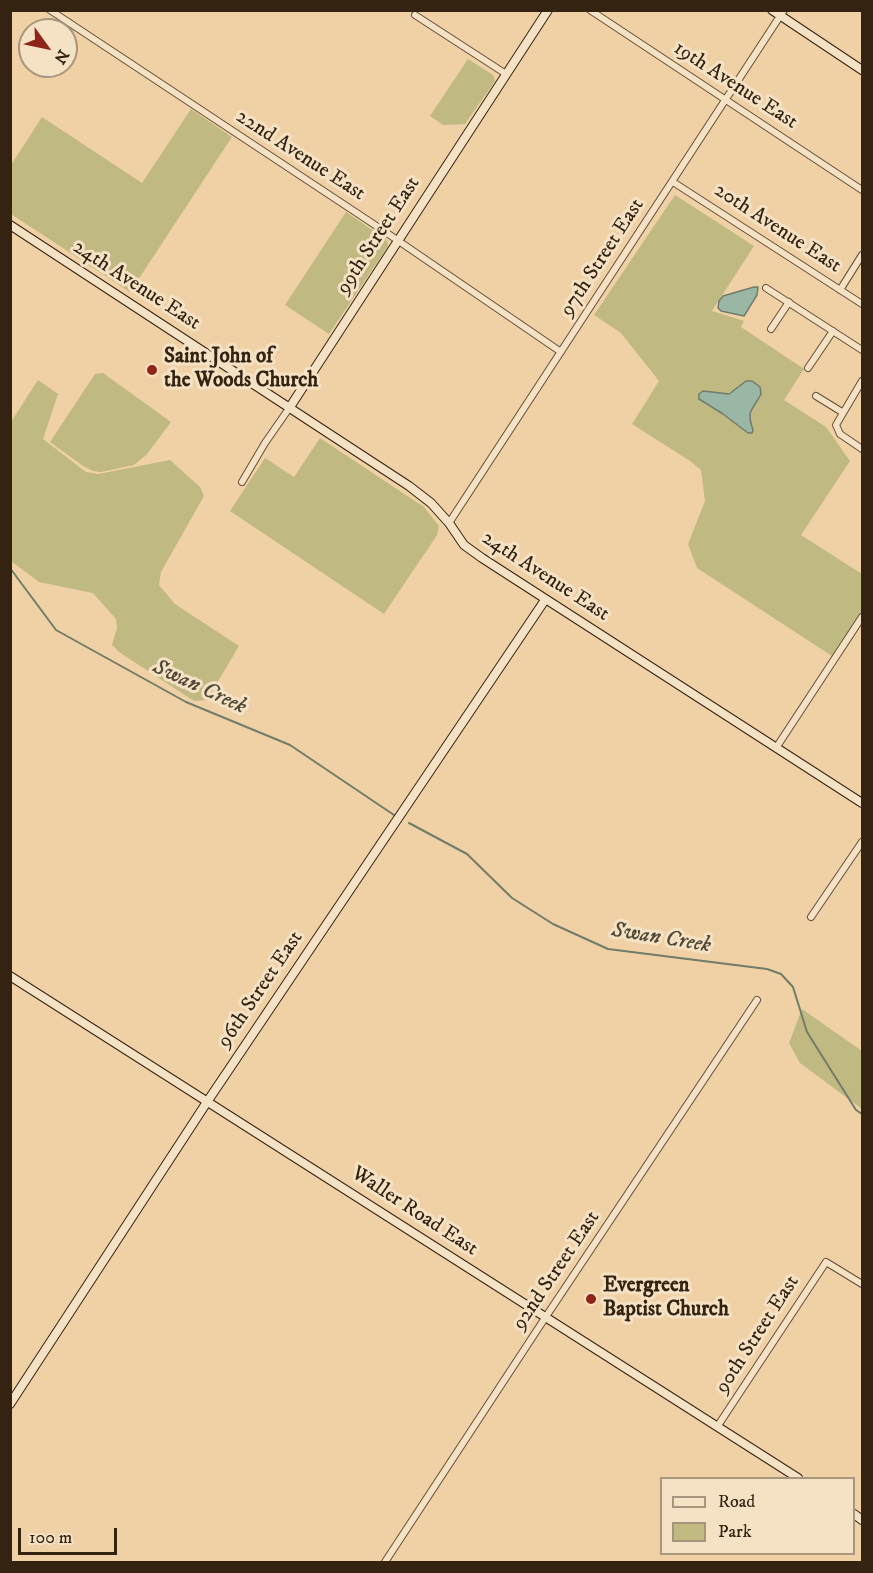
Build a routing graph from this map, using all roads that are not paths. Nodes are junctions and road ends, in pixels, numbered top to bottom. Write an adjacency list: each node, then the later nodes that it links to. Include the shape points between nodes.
1 (50, 10): 13 (street, 22nd Avenue East)
2 (548, 10): 8 (street, 99th Street East)
3 (590, 10): 9 (street, 19th Avenue East)
4 (771, 10): 5 (street)
5 (782, 13): 7 (street); 9 (street, 97th Street East)
6 (415, 15): 8 (street)
7 (862, 70)
8 (506, 74): 13 (street, 99th Street East)
9 (726, 100): 10 (street, 97th Street East); 11 (street, 19th Avenue East)
10 (673, 182): 16 (street, 20th Avenue East); 22 (street, 97th Street East)
11 (862, 190)
12 (10, 225): 26 (street, 24th Avenue East)
13 (396, 242): 22 (street, 22nd Avenue East); 26 (street, 99th Street East)
14 (862, 255): 16 (street)
15 (766, 288): 17 (street)
16 (840, 290): 18 (street, 20th Avenue East)
17 (789, 302): 19 (street); 20 (street)
18 (862, 304)
19 (771, 330)
20 (833, 331): 21 (street); 23 (street)
21 (862, 350)
22 (561, 352): 30 (street, 97th Street East)
23 (808, 368)
24 (862, 381): 27 (street)
25 (816, 396): 27 (street)
26 (290, 407): 29 (street, 99th Street East); 30 (street, 24th Avenue East, via 417,491)
27 (842, 412): 28 (street, via 836,423 838,431)
28 (862, 448)
29 (242, 482)
30 (449, 523): 31 (street, 24th Avenue East, via 464,545)
31 (545, 600): 33 (street, 24th Avenue East); 39 (street, 96th Street East)
32 (862, 617): 33 (street)
33 (776, 748): 34 (street, 24th Avenue East)
34 (862, 803)
35 (862, 842): 36 (street)
36 (811, 917)
37 (10, 976): 39 (street, Waller Road East)
38 (757, 1000): 41 (street, 92nd Street East)
39 (207, 1102): 41 (street, Waller Road East); 42 (street, 96th Street East)
40 (862, 1284): 43 (street, 90th Street East, via 826,1262)
41 (545, 1318): 43 (street, Waller Road East); 45 (street, 92nd Street East)
42 (10, 1404)
43 (717, 1427): 44 (street, Waller Road East)
44 (795, 1477)
45 (385, 1563)

